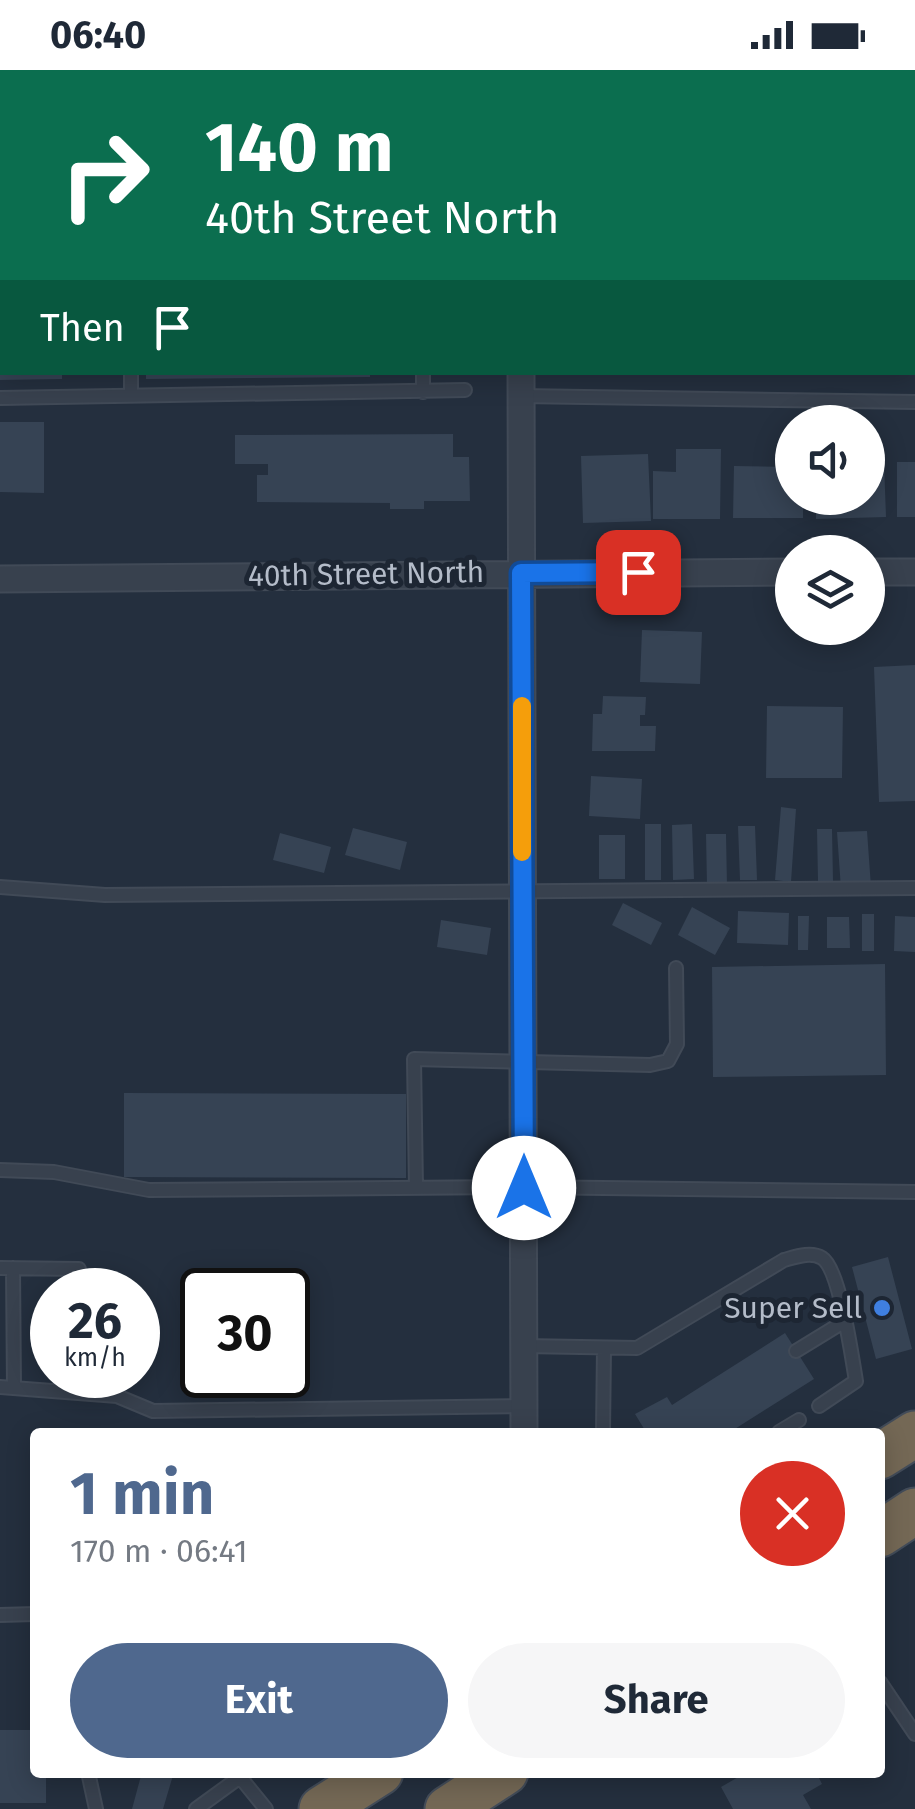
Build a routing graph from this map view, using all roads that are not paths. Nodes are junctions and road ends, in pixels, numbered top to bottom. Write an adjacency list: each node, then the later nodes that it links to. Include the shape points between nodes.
1 (131, 375): 6 (lane)
2 (423, 375): 5 (lane)
3 (520, 384): 8 (lane); 12 (street)
4 (465, 390): 5 (lane)
5 (423, 392): 6 (lane)
6 (132, 396): 7 (lane)
7 (0, 398)
8 (915, 402)
9 (775, 572): 12 (street, 40th Street North)
10 (885, 572): 11 (street)
11 (915, 572)
12 (521, 573): 13 (street, 40th Street North); 16 (street)
13 (0, 579)
14 (0, 887): 16 (lane, via 105,895)
15 (915, 888): 16 (lane)
16 (522, 890): 18 (street)
17 (676, 968): 18 (lane, via 677,1044 668,1061)
18 (523, 1062): 20 (lane, via 414,1059); 21 (street)
19 (0, 1170): 20 (lane, via 54,1172 149,1190)
20 (416, 1188): 21 (lane)
21 (524, 1188): 22 (lane); 25 (street)
22 (915, 1192)
23 (6, 1268): 28 (lane)
24 (846, 1322): 26 (lane, via 831,1268 822,1258 797,1256 637,1348); 27 (lane); 31 (lane, via 856,1381)
25 (524, 1346): 26 (lane); 30 (street)
26 (604, 1348): 34 (lane)
27 (796, 1352)
28 (7, 1388)
29 (122, 1398): 30 (lane, via 153,1411)
30 (524, 1406): 33 (street)
31 (819, 1406)
32 (799, 1420): 35 (lane)
33 (524, 1428)
34 (603, 1428)
35 (786, 1428)
36 (915, 1434): 37 (highway)
37 (885, 1453)
38 (915, 1511): 39 (highway)
39 (885, 1531)
40 (30, 1614): 41 (lane)
41 (0, 1615)
42 (885, 1689): 43 (lane)
43 (915, 1734)
44 (89, 1778): 50 (lane)
45 (237, 1778): 51 (lane)
46 (245, 1778): 52 (lane)
47 (371, 1778): 53 (highway)
48 (496, 1778): 49 (highway)
49 (453, 1808)
50 (96, 1809)
51 (196, 1809)
52 (266, 1809)
53 (322, 1809)

